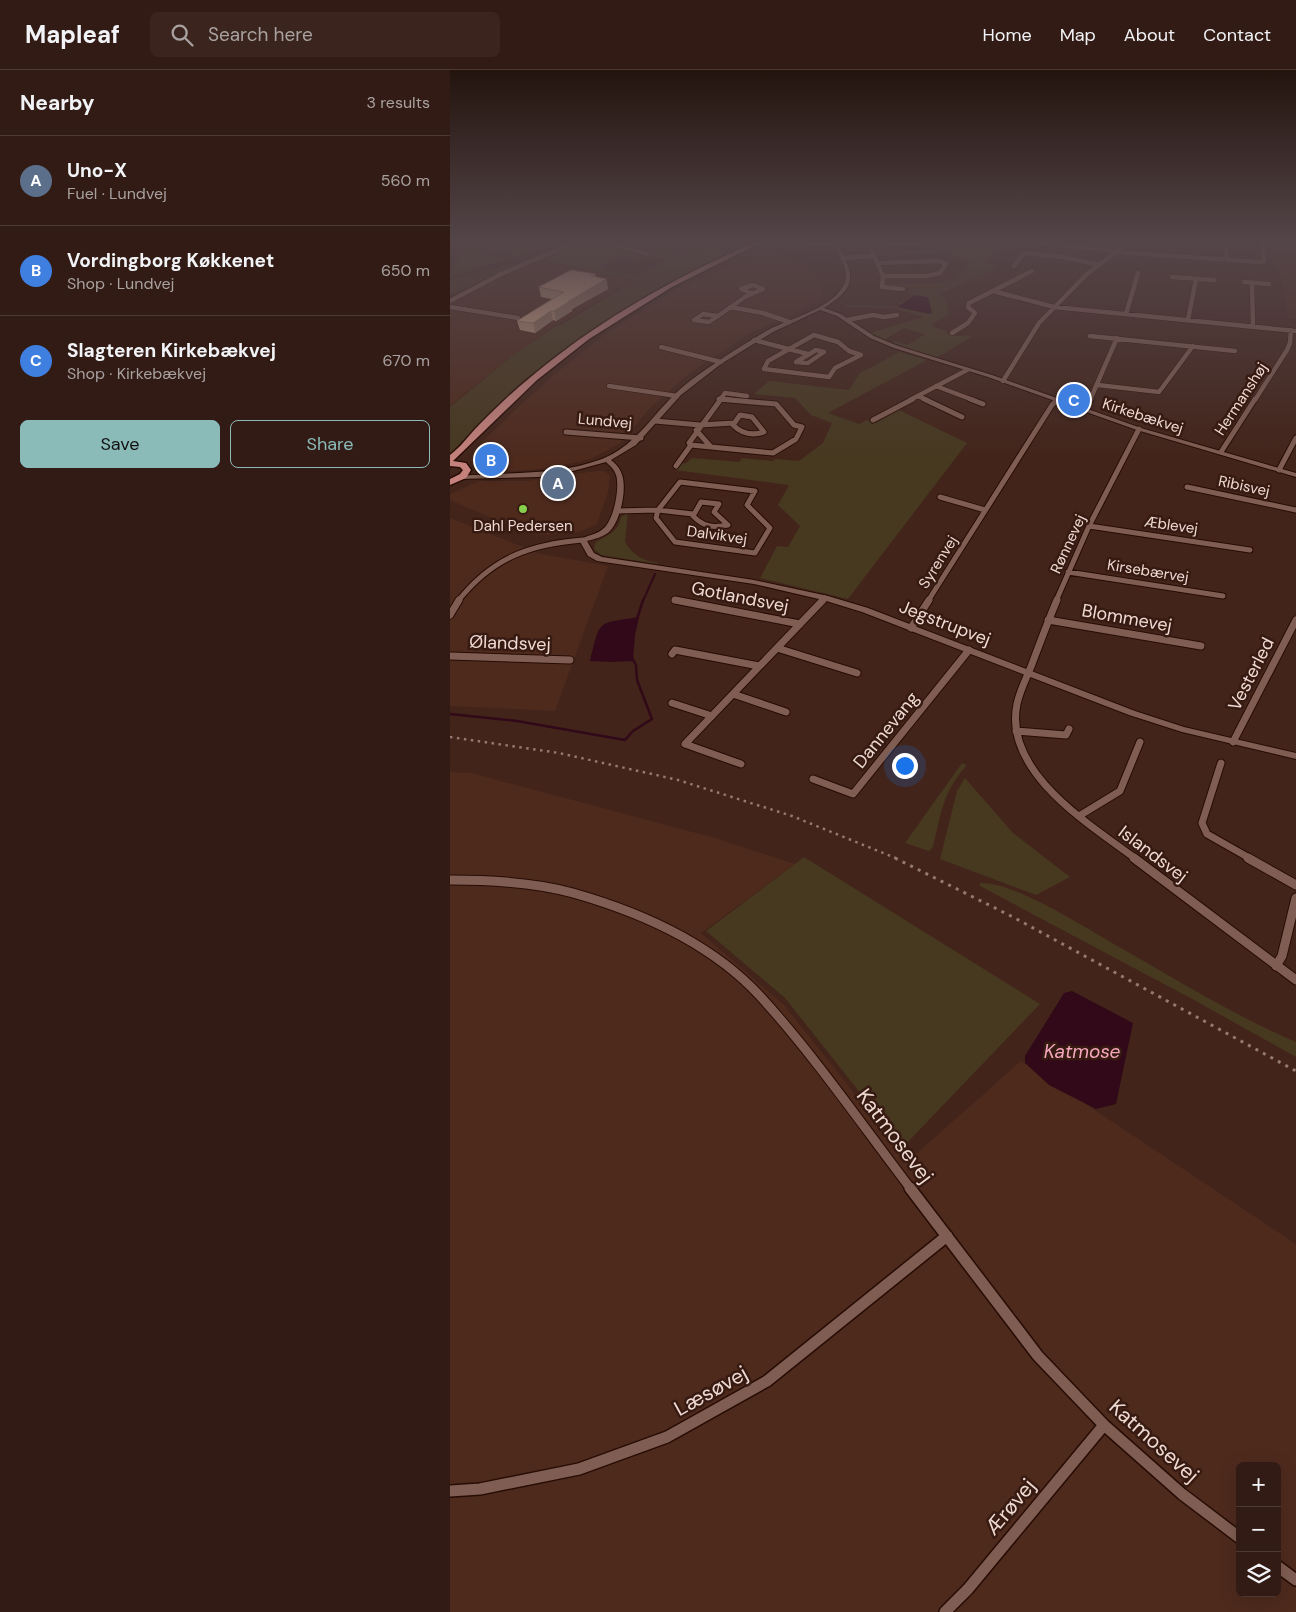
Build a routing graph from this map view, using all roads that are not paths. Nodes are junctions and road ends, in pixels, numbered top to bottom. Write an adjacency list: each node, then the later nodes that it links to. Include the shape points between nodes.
1 (497, 315): 15 (street)
2 (623, 315): 55 (main road, via 590,335 511,398)
3 (702, 315): 14 (street, via 694,320 709,322)
4 (710, 315): 14 (street)
5 (769, 315): 18 (street)
6 (804, 315): 18 (street, Lundvej)
7 (835, 315): 16 (street, Kirkebækvej)
8 (897, 315): 16 (street)
9 (974, 315): 21 (street, via 968,323)
10 (1047, 315): 32 (street)
11 (1136, 315): 17 (street)
12 (1189, 315): 17 (street)
13 (1253, 315): 19 (street)
14 (718, 316)
15 (518, 318)
16 (847, 320): 31 (street, Kirkebækvej, via 885,343)
17 (1188, 320): 19 (street)
18 (789, 322): 24 (street, Lundvej)
19 (1253, 327): 20 (street)
20 (1293, 331): 56 (street, Hermanshøj, via 1287,350)
21 (952, 333)
22 (1090, 336): 23 (street)
23 (1117, 338): 26 (street); 33 (street)
24 (754, 340): 27 (street); 30 (street, Lundvej)
25 (660, 346): 30 (street)
26 (1193, 346): 28 (street); 33 (street, via 1159,392)
27 (786, 349): 27 (street, via 768,361 764,369 829,377 835,368 861,355 849,352 838,342 814,335); 29 (street)
28 (1235, 351)
29 (808, 354): 29 (street, via 796,362 808,363 824,352 816,350)
30 (721, 362): 36 (street, Lundvej)
31 (967, 370): 32 (street, Kirkebækvej); 35 (street)
32 (1003, 381): 40 (street, Kirkebækvej)
33 (1098, 385): 42 (street)
34 (609, 386): 36 (street, Lundvej)
35 (936, 386): 38 (street); 41 (street)
36 (676, 396): 44 (street, Lundvej)
37 (748, 396): 39 (street, via 725,393)
38 (918, 396): 43 (street); 45 (street)
39 (719, 399): 47 (street); 54 (street, via 776,404 794,425 802,427 796,439 774,453)
40 (1057, 400): 42 (street, Kirkebækvej); 69 (street, Syrenvej)
41 (983, 404)
42 (1084, 410): 48 (street, Kirkebækvej)
43 (962, 417)
44 (655, 420): 47 (street); 51 (street, Lundvej)
45 (873, 420)
46 (734, 423): 46 (street, via 741,433 764,432 752,416 740,415); 47 (street)
47 (700, 425): 49 (street)
48 (1139, 429): 56 (street, Kirkebækvej); 73 (street, Rønnevej)
49 (696, 430): 53 (street, via 689,443); 54 (street)
50 (566, 432): 51 (street, Lundvej)
51 (641, 438): 57 (street, Lundvej)
52 (1296, 438): 61 (street)
53 (691, 445): 54 (street); 59 (street)
54 (710, 447)
55 (460, 452): 58 (main road); 60 (main road)
56 (1221, 452): 61 (street, Kirkebækvej)
57 (607, 459): 62 (street, Lundvej, via 557,473); 71 (street, Ølandsvej, via 619,472 621,481)
58 (450, 461): 60 (main road)
59 (676, 466)
60 (464, 467): 62 (street, Lundvej); 64 (main road, via 465,474)
61 (1279, 470): 63 (street, Kirkebækvej)
62 (488, 475): 64 (street, Lundvej)
63 (1296, 475)
64 (460, 478): 65 (main road)
65 (450, 482)
66 (1187, 487): 70 (street, Ribisvej)
67 (940, 497): 69 (street)
68 (658, 510): 68 (street, Dalvikvej, via 680,482 754,491 747,506 770,528 755,553 681,543 675,542 656,518); 71 (street, Dalvikvej); 72 (street, Dalvikvej)
69 (985, 510): 84 (street, Syrenvej)
70 (1296, 510)
71 (616, 511): 74 (street, Ølandsvej, via 614,522 608,529)
72 (693, 514): 72 (street, Dalvikvej, via 702,525 728,526 714,512 719,504 701,502)
73 (1089, 526): 75 (street, Æblevej); 76 (street, Rønnevej)
74 (583, 540): 78 (street, Jegstrupvej, via 591,554 600,559 754,582); 80 (street, Ølandsvej, via 545,544 522,551 478,579 455,602)
75 (1250, 550)
76 (1068, 572): 77 (street, Kirsebærvej); 81 (street, Rønnevej)
77 (1223, 596)
78 (825, 598): 83 (street, Gotlandsvej); 84 (street, Jegstrupvej)
79 (675, 600): 83 (street, Gotlandsvej)
80 (450, 615)
81 (1048, 620): 85 (street, Blommevej); 93 (street, Rønnevej)
82 (1296, 620): 101 (street, Vesterled)
83 (800, 624): 86 (street, Gotlandsvej)
84 (911, 628): 87 (street, Jegstrupvej)
85 (1201, 646)
86 (777, 648): 91 (street, Gotlandsvej); 92 (street)
87 (969, 650): 93 (street, Jegstrupvej); 105 (street, Dannevang, via 853,794)
88 (672, 654): 91 (street, via 675,650)
89 (450, 656): 90 (street, Ølandsvej)
90 (570, 660)
91 (759, 666): 94 (street, Gotlandsvej)
92 (857, 673)
93 (1028, 673): 99 (street, Islandsvej, via 1017,704); 101 (street, Jegstrupvej, via 1132,713)
94 (733, 694): 96 (street); 97 (street, Gotlandsvej)
95 (672, 702): 97 (street)
96 (786, 712)
97 (712, 716): 104 (street, Gotlandsvej, via 685,744)
98 (1069, 729): 99 (street, via 1066,735)
99 (1016, 731): 106 (street, Islandsvej, via 1027,762)
100 (1140, 742): 106 (street, via 1120,791)
101 (1233, 742): 102 (street, Jegstrupvej)
102 (1296, 756)
103 (1221, 763): 108 (street, via 1202,823 1207,834)
104 (741, 764)
105 (812, 779)
106 (1079, 816): 111 (street, Islandsvej)
107 (450, 880): 113 (street, Katmosevej, via 532,885 573,893 634,914 685,938 718,960 759,995 803,1048)
108 (1296, 885)
109 (1296, 898): 110 (street)
110 (1292, 930): 111 (street)
111 (1276, 966): 112 (street, Islandsvej)
112 (1296, 980)
113 (947, 1236): 114 (street, Katmosevej, via 1038,1356); 115 (street, Læsøvej, via 767,1381 666,1437 579,1469 480,1489)
114 (1104, 1425): 116 (street, Katmosevej, via 1182,1494); 119 (street, Ærøvej, via 968,1589)
115 (450, 1491)
116 (1236, 1535)
117 (1281, 1569): 118 (street)
118 (1296, 1580)
119 (945, 1612)

